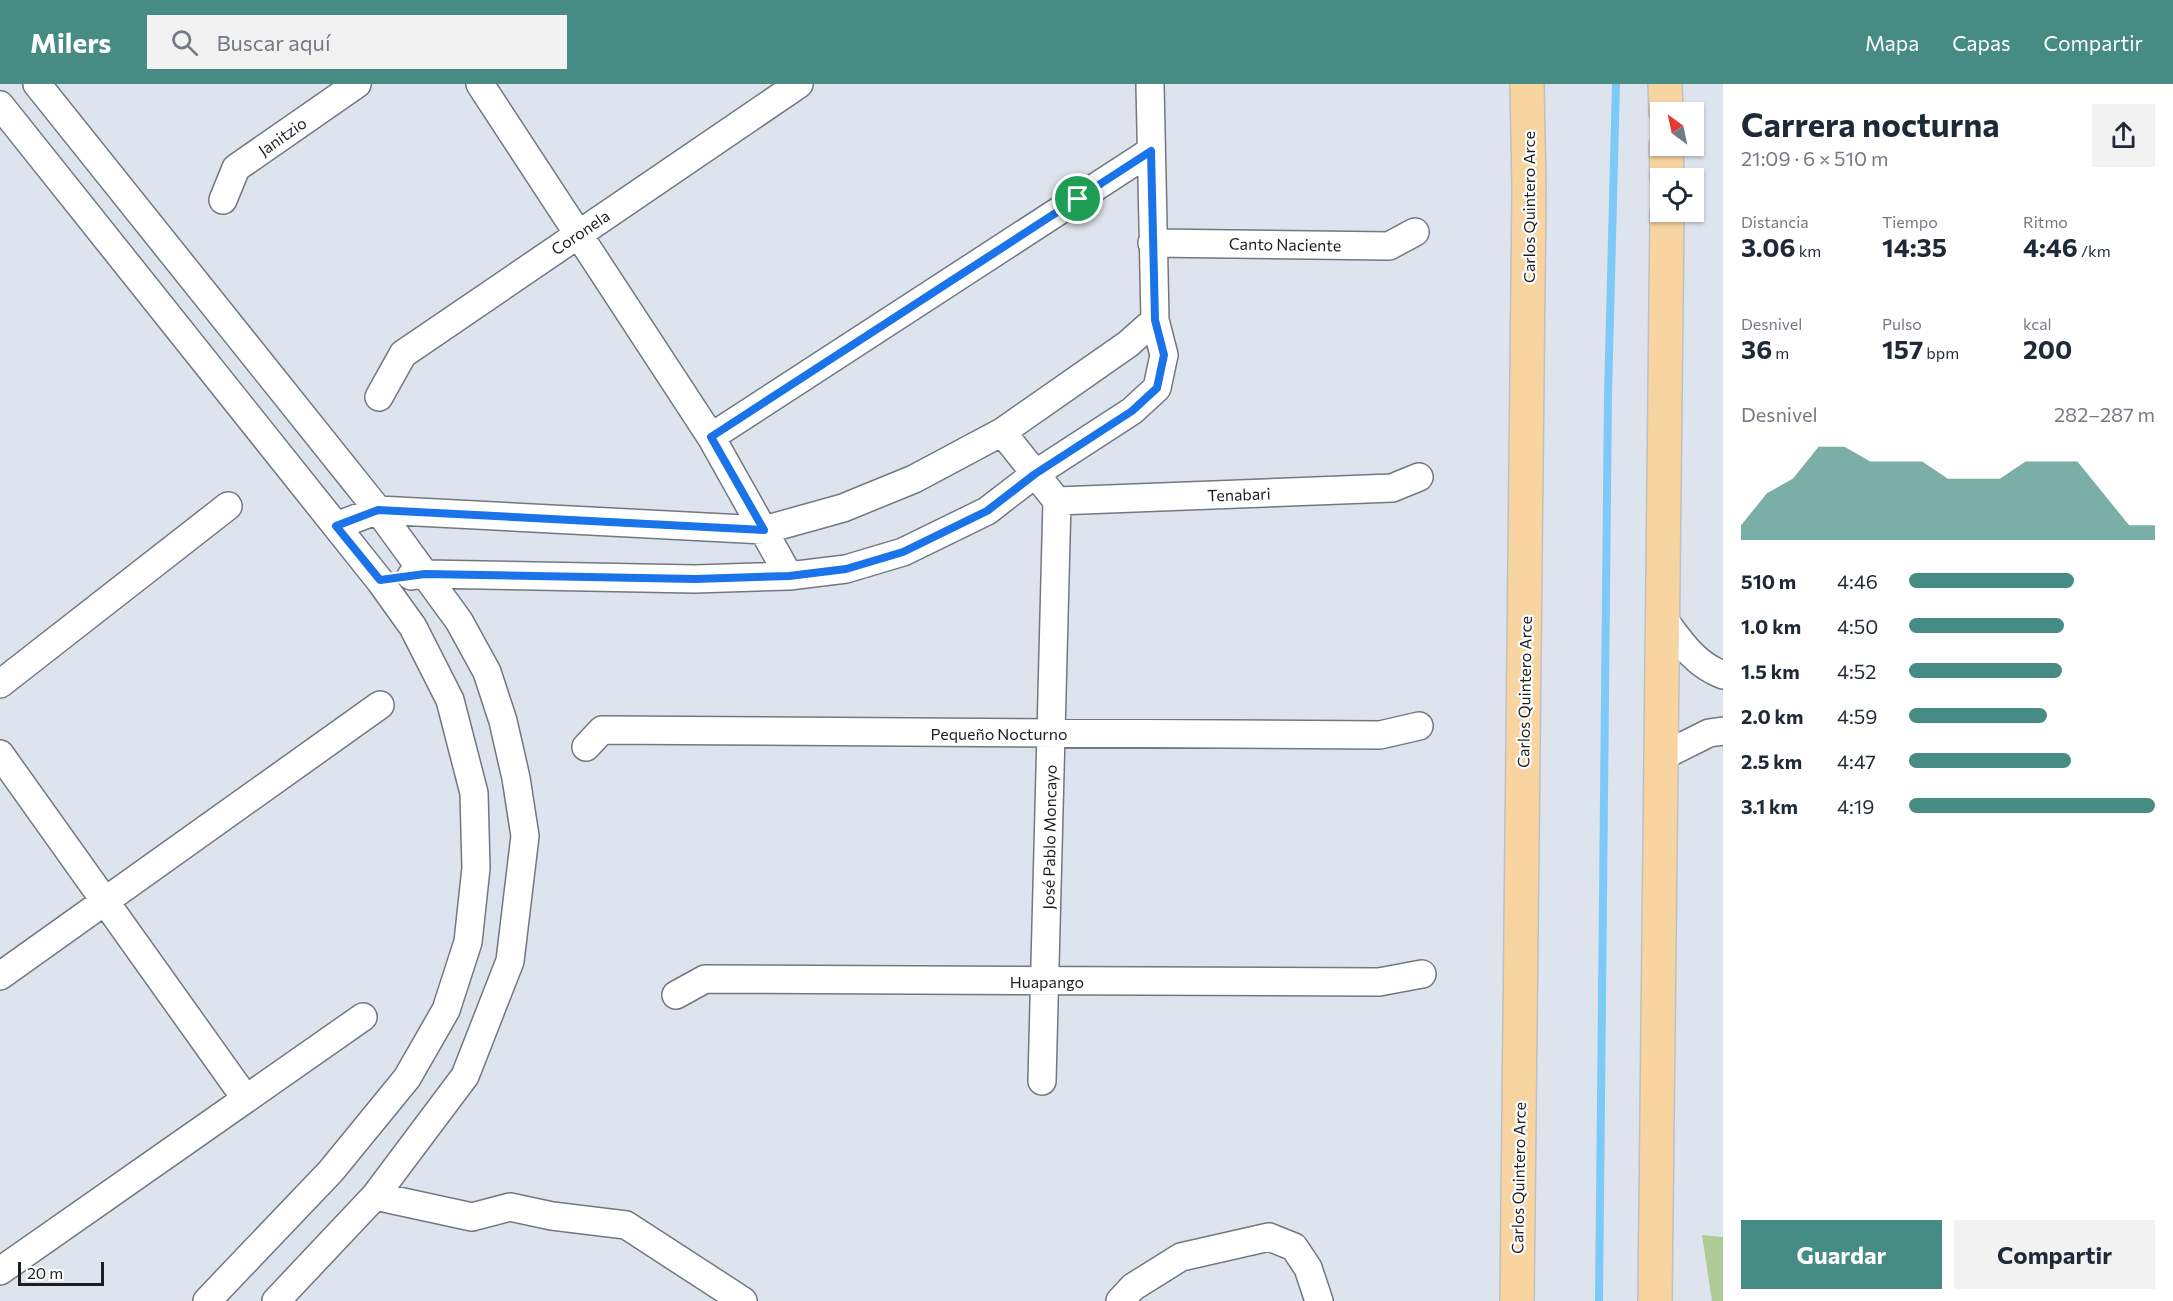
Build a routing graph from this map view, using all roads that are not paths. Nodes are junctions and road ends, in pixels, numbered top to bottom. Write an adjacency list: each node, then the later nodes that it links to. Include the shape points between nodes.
1 (37, 84): 24 (street)
2 (357, 84): 11 (street, Janitzio, via 236,168)
3 (480, 84): 14 (street)
4 (799, 84): 14 (street, Coronela)
5 (1150, 84): 10 (street)
6 (1527, 84): 55 (main road, Carlos Quintero Arce)
7 (1665, 84): 8 (main road)
8 (1666, 102)
9 (0, 105): 25 (street)
10 (1151, 151): 15 (street); 19 (street)
11 (223, 200)
12 (1667, 222): 30 (main road)
13 (1415, 232): 15 (street, Canto Naciente, via 1389,246)
14 (578, 233): 17 (street, Coronela, via 403,354); 19 (street)
15 (1152, 243): 16 (street)
16 (1155, 320): 18 (street, via 1128,344); 20 (street, via 1164,355 1157,388 1132,411)
17 (379, 397)
18 (1002, 432): 20 (street); 26 (street, via 914,479 843,508)
19 (711, 437): 26 (street)
20 (1035, 474): 22 (street); 28 (street, via 987,511 903,552 846,569)
21 (1419, 477): 22 (street, Tenabari, via 1392,488)
22 (1057, 501): 36 (street, José Pablo Moncayo)
23 (228, 506): 32 (street)
24 (378, 510): 25 (street); 26 (street); 27 (street)
25 (336, 526): 29 (street)
26 (764, 530): 28 (street)
27 (425, 574): 28 (street, via 695,579); 29 (street); 48 (street, via 459,621 487,672 503,721 525,836 510,961 465,1076)
28 (789, 576)
29 (380, 580): 50 (street, via 413,627 450,700 474,793 476,868 468,942 446,1010 407,1078 331,1171)
30 (1662, 617): 31 (street, via 1689,653 1709,670); 39 (main road)
31 (1723, 675)
32 (0, 684)
33 (380, 705): 40 (street)
34 (1419, 726): 36 (street, Pequeño Nocturno, via 1380,735)
35 (1723, 731): 39 (street, via 1709,733)
36 (1051, 734): 37 (street, Pequeño Nocturno, via 602,730); 43 (street, José Pablo Moncayo)
37 (586, 747)
38 (0, 754): 40 (street)
39 (1661, 757): 56 (main road)
40 (106, 903): 42 (street); 47 (street)
41 (1422, 974): 43 (street, Huapango, via 1379,982)
42 (0, 976)
43 (1046, 981): 44 (street, Huapango, via 705,979); 46 (street, José Pablo Moncayo)
44 (676, 995)
45 (363, 1017): 47 (street)
46 (1042, 1081)
47 (246, 1099): 49 (street)
48 (375, 1196): 51 (street); 52 (street, via 472,1216 510,1207 626,1225)
49 (0, 1271)
50 (207, 1301)
51 (276, 1301)
52 (743, 1301)
53 (1120, 1301): 54 (street, via 1133,1287 1181,1257 1269,1237 1294,1247 1308,1268)
54 (1319, 1301)
55 (1517, 1301)
56 (1655, 1301)

